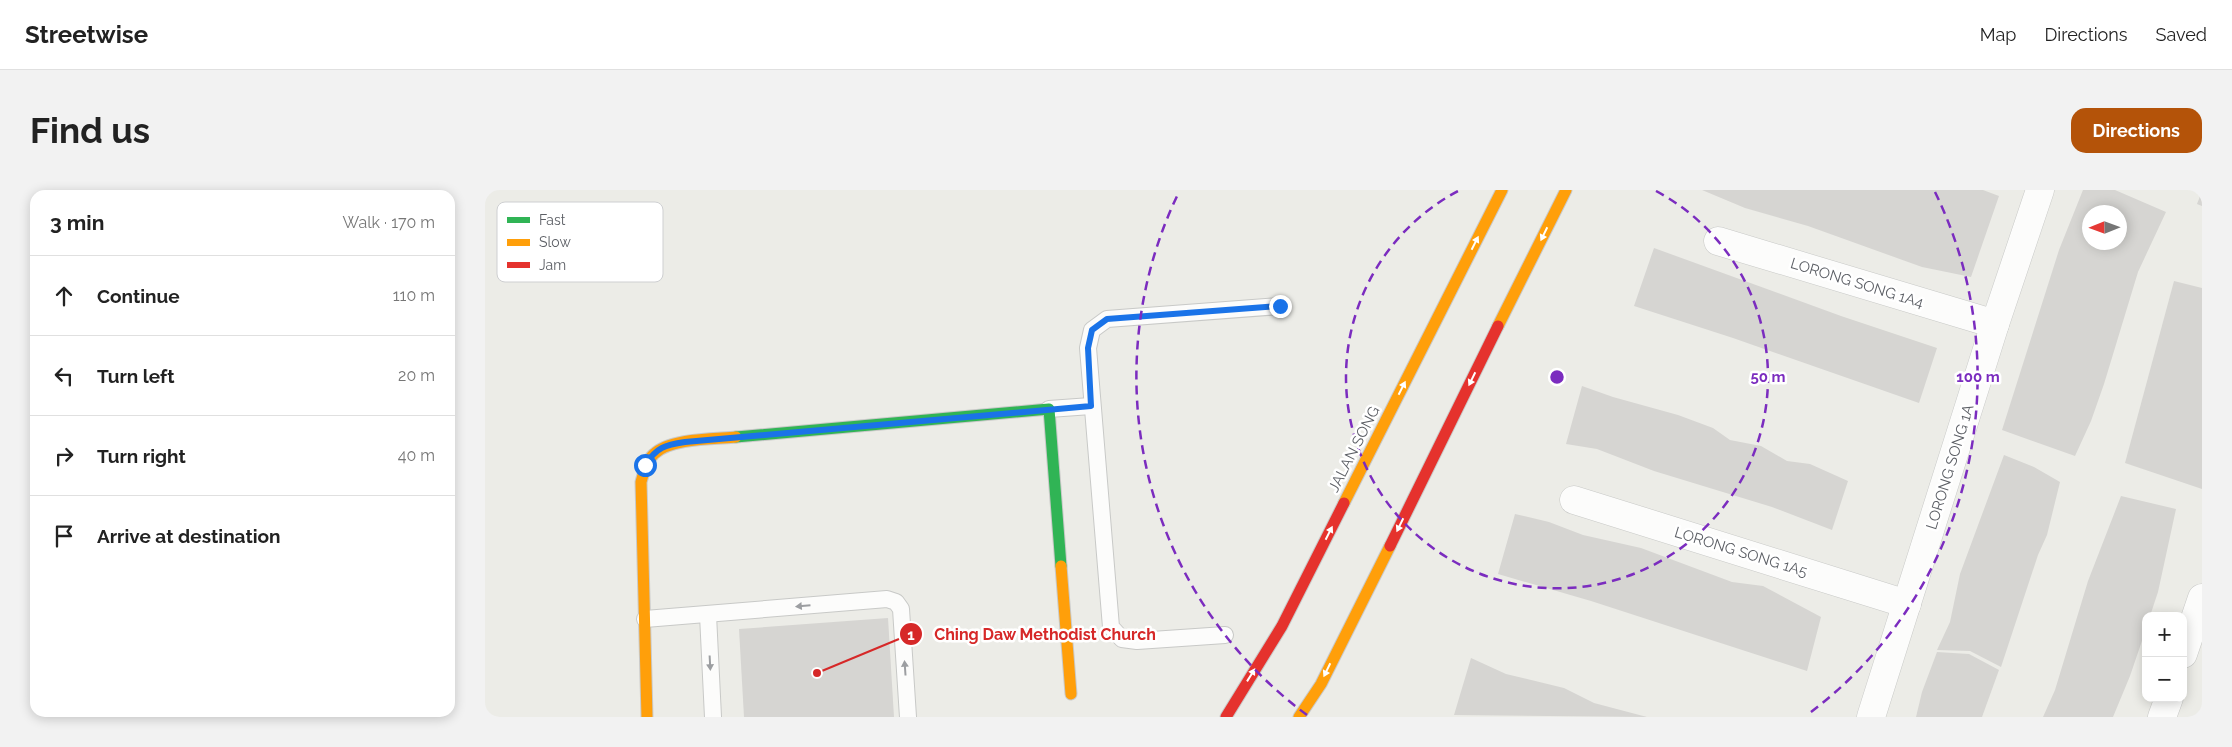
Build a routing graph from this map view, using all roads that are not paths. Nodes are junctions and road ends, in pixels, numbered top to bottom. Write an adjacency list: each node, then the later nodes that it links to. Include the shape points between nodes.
1 (1502, 190): 21 (main road, JALAN SONG, one-way to 1, via 1282,626)
2 (1566, 190): 22 (main road, one-way to 22, via 1321,684)
3 (2040, 190): 6 (street, LORONG SONG 1A)
4 (1718, 241): 6 (street, LORONG SONG 1A4)
5 (1280, 306): 7 (lane, via 1107,319 1092,330 1088,348)
6 (1995, 324): 11 (street, LORONG SONG 1A)
7 (1091, 406): 8 (lane); 14 (lane, via 1111,628 1122,638 1137,641)
8 (1049, 409): 13 (main road, via 669,444 654,452 645,465 641,482); 16 (main road)
9 (1574, 500): 11 (street, LORONG SONG 1A5)
10 (2202, 598): 15 (street)
11 (1907, 604): 23 (street, LORONG SONG 1A)
12 (708, 615): 13 (lane); 19 (lane, one-way to 19); 20 (lane, one-way to 12, via 901,609 896,602 887,598)
13 (645, 619): 18 (main road)
14 (1225, 635)
15 (2187, 642)
16 (1071, 694)
17 (2168, 702): 24 (street)
18 (647, 717)
19 (713, 717)
20 (908, 717)
21 (1226, 717)
22 (1299, 717)
23 (1871, 717)
24 (2162, 717)

